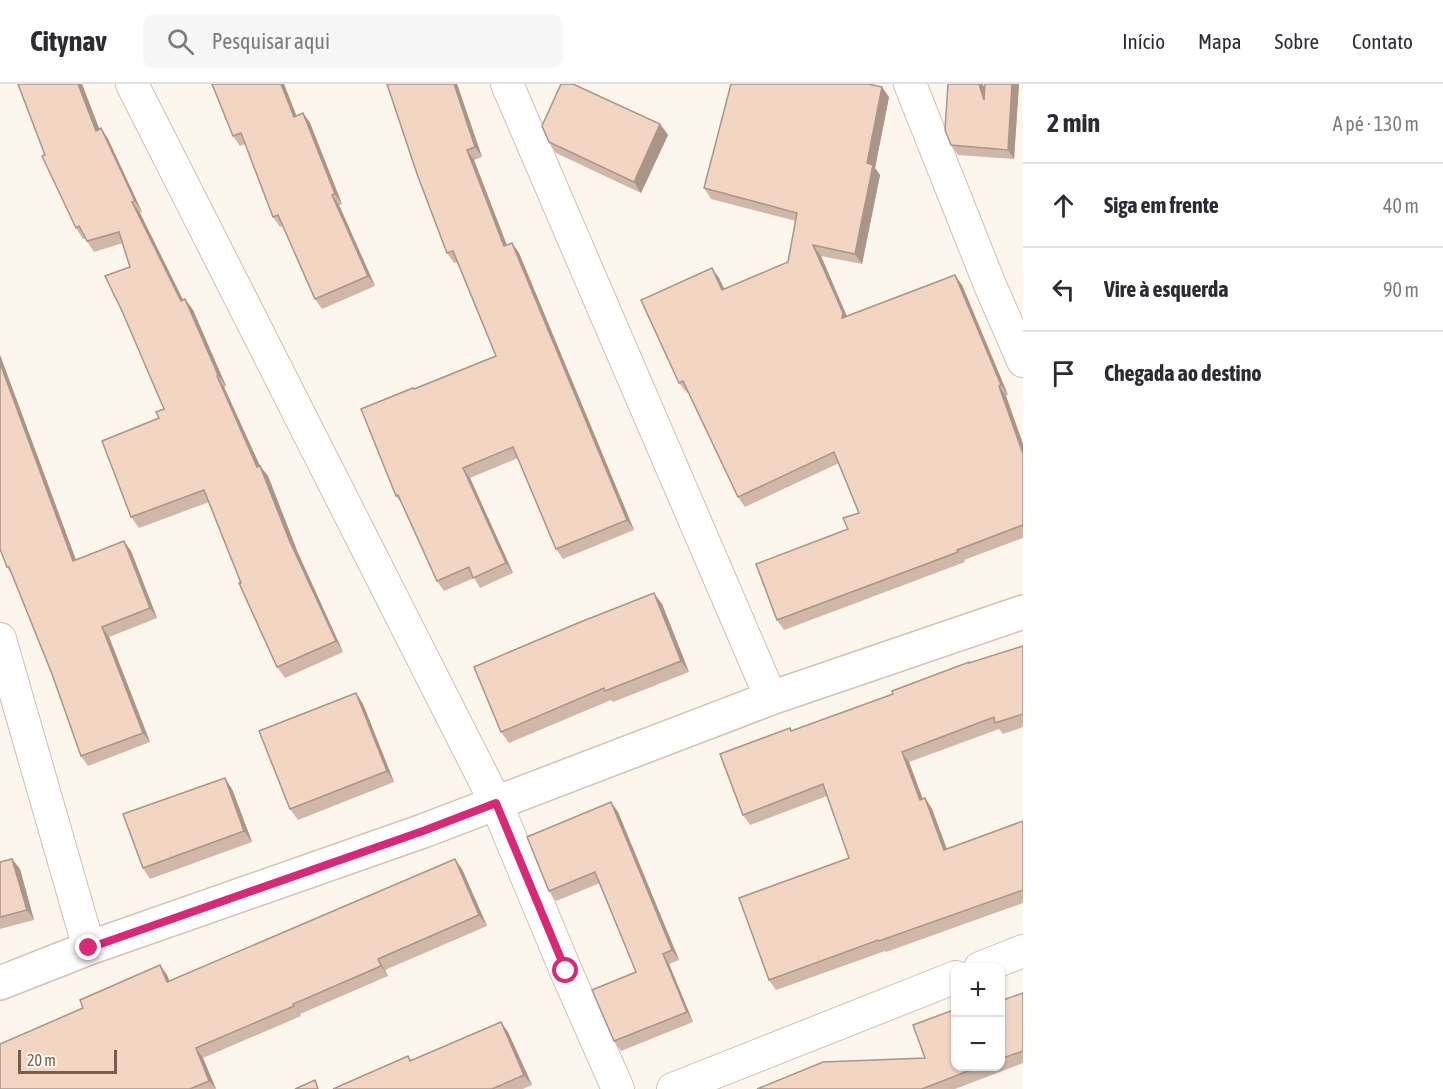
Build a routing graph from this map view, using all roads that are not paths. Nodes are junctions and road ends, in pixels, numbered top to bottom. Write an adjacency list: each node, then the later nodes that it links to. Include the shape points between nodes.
1 (132, 84): 8 (street)
2 (507, 84): 7 (street)
3 (910, 84): 4 (street)
4 (1023, 361)
5 (1023, 612): 7 (street)
6 (0, 639): 9 (street)
7 (771, 698): 8 (street)
8 (496, 803): 9 (street); 14 (street)
9 (89, 948): 13 (street)
10 (1023, 951): 11 (street)
11 (993, 963)
12 (951, 979): 15 (street)
13 (0, 983)
14 (618, 1089)
15 (673, 1089)

